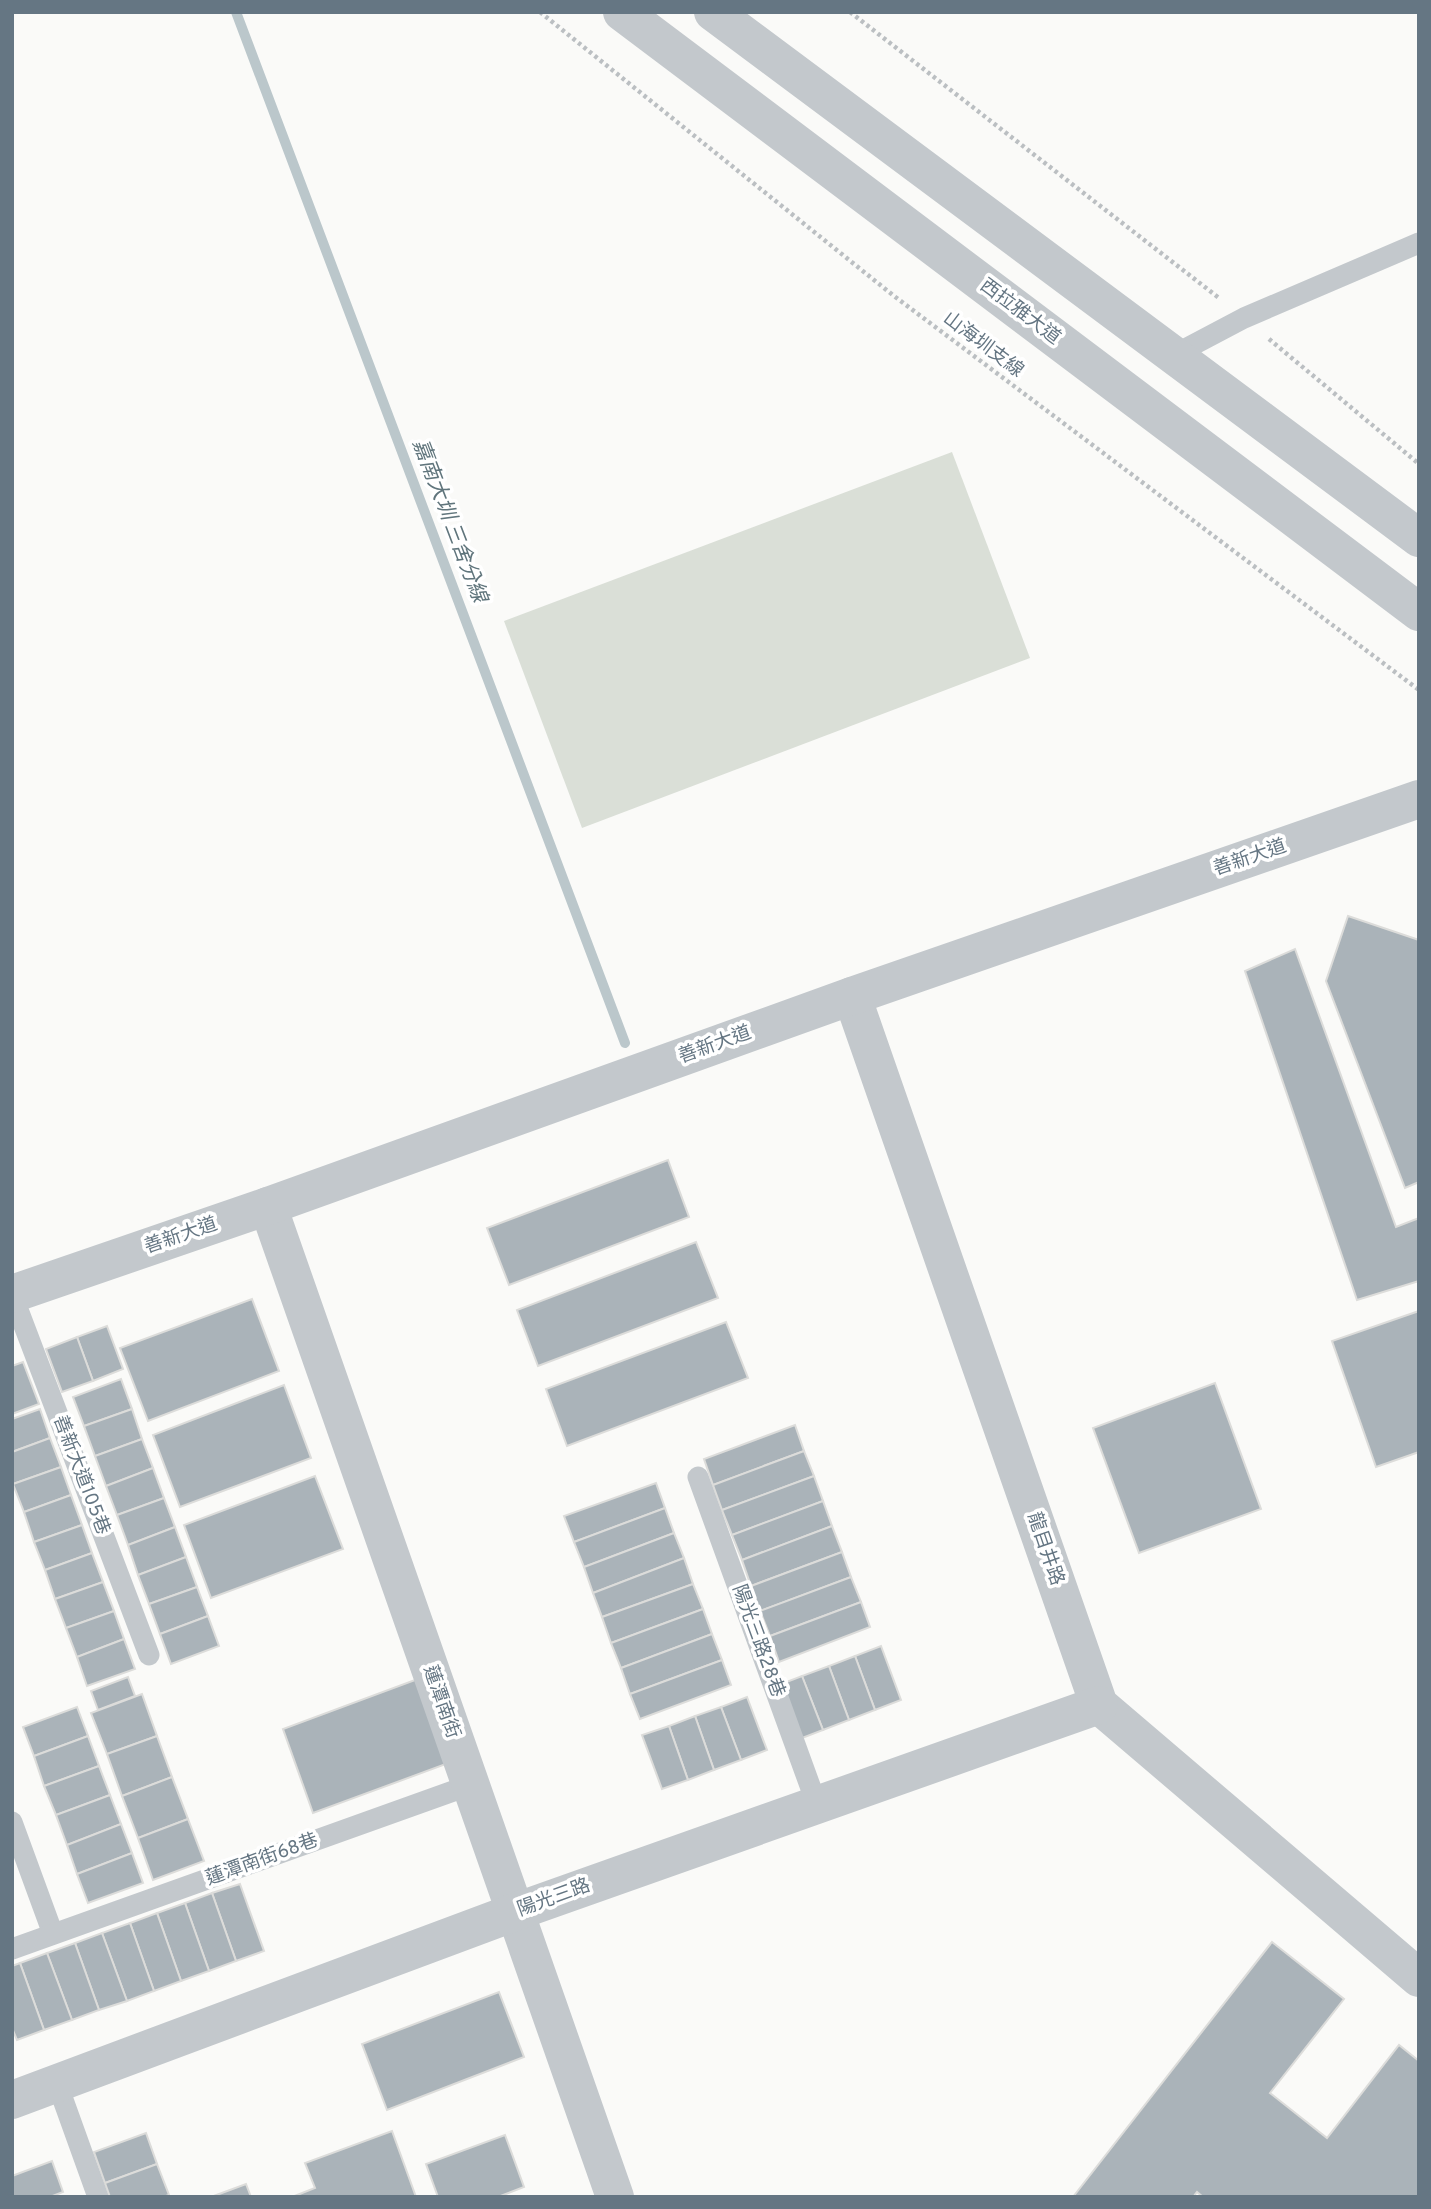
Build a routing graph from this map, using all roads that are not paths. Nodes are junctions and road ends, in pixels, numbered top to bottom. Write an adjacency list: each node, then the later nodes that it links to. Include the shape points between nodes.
1 (622, 12): 6 (street, 西拉雅大道)
2 (713, 12): 4 (street)
3 (1419, 243): 4 (lane, via 1244,318)
4 (1172, 356): 5 (street)
5 (1419, 538)
6 (1419, 612)
7 (1419, 800): 8 (street, 善新大道)
8 (852, 996): 9 (street, 善新大道); 13 (street, 龍目井路)
9 (268, 1206): 10 (street, 善新大道); 14 (street, 蓮潭南街)
10 (12, 1294): 12 (lane, 善新大道105巷)
11 (698, 1477): 15 (lane, 陽光三路28巷)
12 (149, 1655)
13 (1099, 1704): 15 (street, 陽光三路); 20 (street)
14 (470, 1785): 17 (street, 蓮潭南街); 18 (lane, 蓮潭南街68巷)
15 (817, 1805): 17 (street, 陽光三路)
16 (12, 1822): 18 (lane)
17 (515, 1912): 21 (street, 陽光三路); 24 (street, 蓮潭南街)
18 (53, 1934): 19 (lane, 蓮潭南街68巷)
19 (12, 1949)
20 (1419, 1978)
21 (57, 2083): 22 (street, 陽光三路); 23 (lane)
22 (12, 2100)
23 (98, 2197)
24 (615, 2197)

